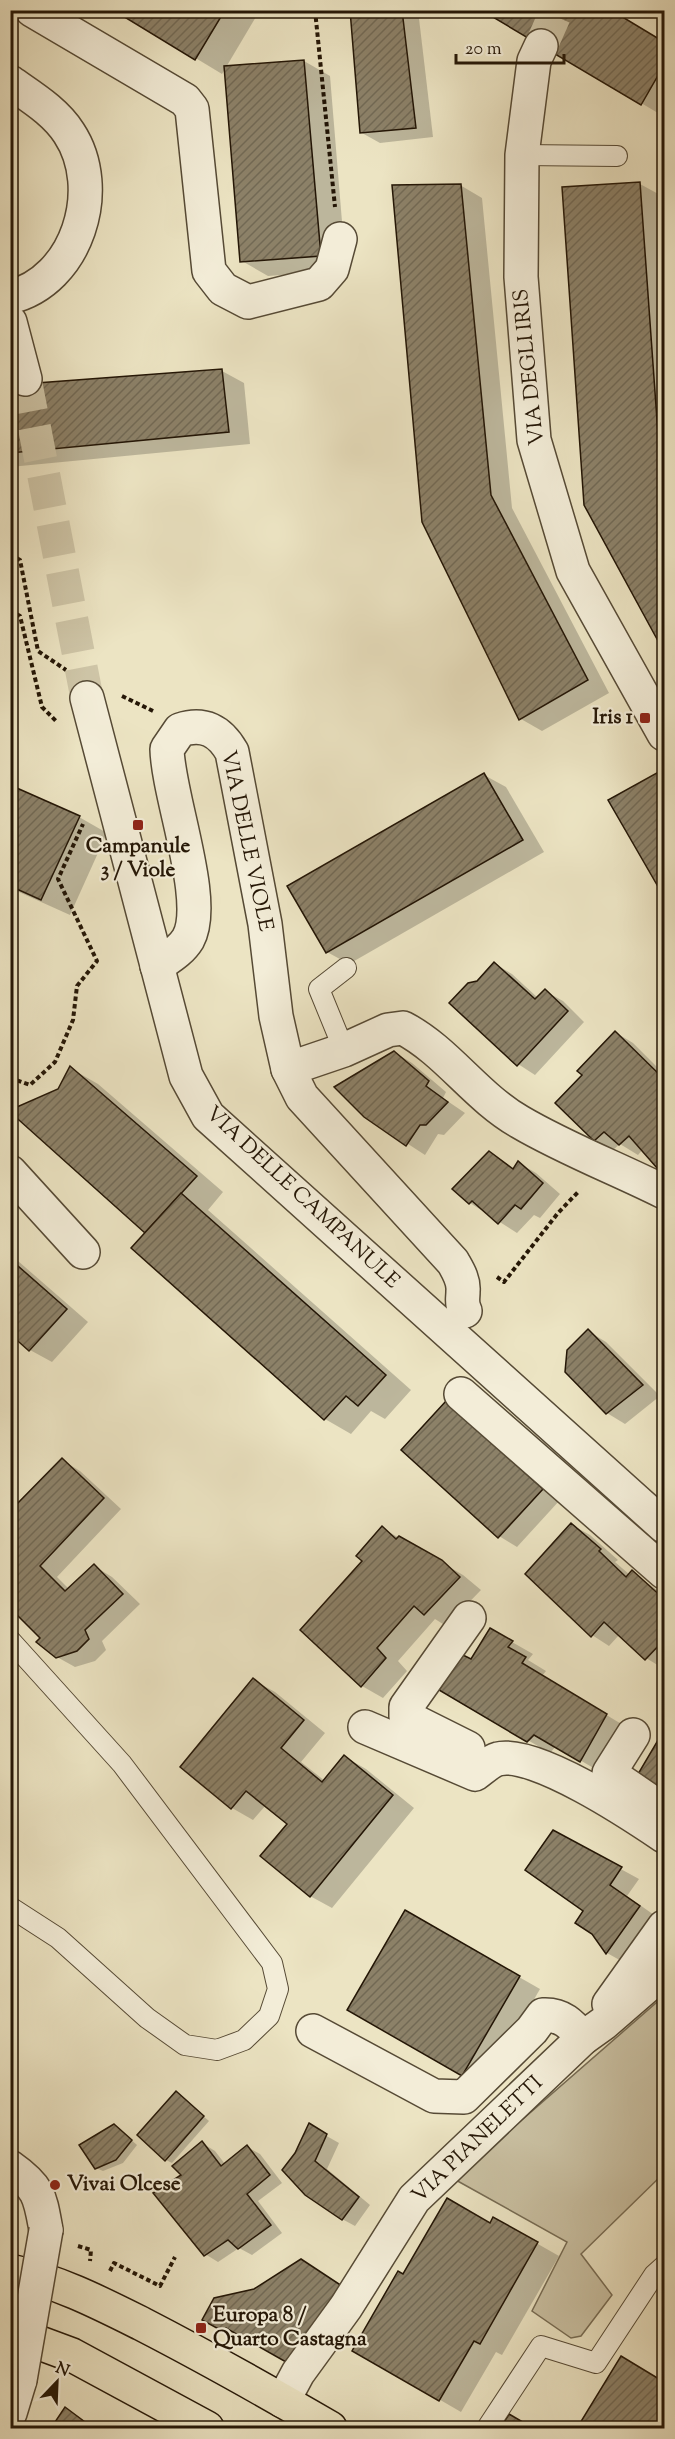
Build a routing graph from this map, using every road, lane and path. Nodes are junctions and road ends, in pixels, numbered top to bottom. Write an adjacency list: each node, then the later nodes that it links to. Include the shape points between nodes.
1 (32, 10): 7 (street, via 185,100 192,109 209,271 223,289 248,302 319,284 332,269)
2 (315, 10): 7 (path)
3 (541, 46): 5 (street, VIA DEGLI IRIS, via 534,61)
4 (10, 82): 8 (street, via 53,114 69,133 80,156 85,202 80,226 59,268 40,285)
5 (522, 155): 6 (lane); 14 (street, VIA DEGLI IRIS, via 521,277 534,440 573,571)
6 (617, 156)
7 (337, 226)
8 (10, 297)
9 (10, 322): 10 (street)
10 (25, 379)
11 (10, 554): 12 (path, via 20,560 38,651)
12 (69, 672)
13 (102, 696): 15 (path, via 155,713); 17 (street, VIA DELLE CAMPANULE)
14 (664, 734)
15 (172, 739): 17 (street, via 167,762 195,900 189,938 179,951); 20 (street, VIA DELLE VIOLE, via 180,730 200,726 219,735 232,752)
16 (84, 820): 21 (path, via 58,879 97,961 77,986 73,1020 56,1062 30,1085)
17 (157, 966): 29 (street, VIA DELLE CAMPANULE, via 186,1076 208,1116)
18 (346, 968): 19 (lane, via 319,989)
19 (345, 1050): 20 (street); 22 (street, via 388,1030 403,1028 419,1037 480,1093 520,1122)
20 (288, 1069): 26 (street, VIA DELLE VIOLE, via 302,1097 453,1262)
21 (10, 1078)
22 (605, 1163): 24 (street); 26 (path, via 558,1213 504,1282 496,1275)
23 (10, 1172): 25 (street)
24 (664, 1192)
25 (83, 1252)
26 (461, 1277): 27 (street, via 461,1303)
27 (465, 1311)
28 (461, 1394): 30 (street)
29 (664, 1526)
30 (664, 1572)
31 (469, 1618): 35 (street, via 406,1707 406,1717)
32 (10, 1640): 38 (lane, via 122,1764 272,1964 278,1989 269,2016 244,2040 217,2050 185,2045 147,2018 58,1938)
33 (365, 1727): 35 (street, via 475,1774)
34 (633, 1735): 36 (street, via 609,1773)
35 (498, 1759): 37 (street, via 521,1759 544,1767)
36 (664, 1811)
37 (664, 1836)
38 (10, 1907)
39 (664, 1927): 41 (street, VIA PIANELETTI)
40 (664, 1971): 41 (street, VIA PIANELETTI)
41 (594, 2030): 42 (street, VIA PIANELETTI, via 555,2014 543,2015 464,2097 434,2096); 49 (street, VIA PIANELETTI, via 414,2199)
42 (313, 2031)
43 (10, 2167): 50 (street, bridge, via 24,2176 42,2202 46,2230 20,2380)
44 (175, 2257): 47 (path, via 160,2286 114,2264)
45 (664, 2266): 53 (lane, via 596,2363 541,2346)
46 (10, 2271): 49 (main road, via 94,2300)
47 (108, 2274)
48 (10, 2332): 51 (main road, via 72,2355)
49 (283, 2401): 52 (main road)
50 (10, 2413)
51 (207, 2428)
52 (330, 2428)
53 (487, 2428)

